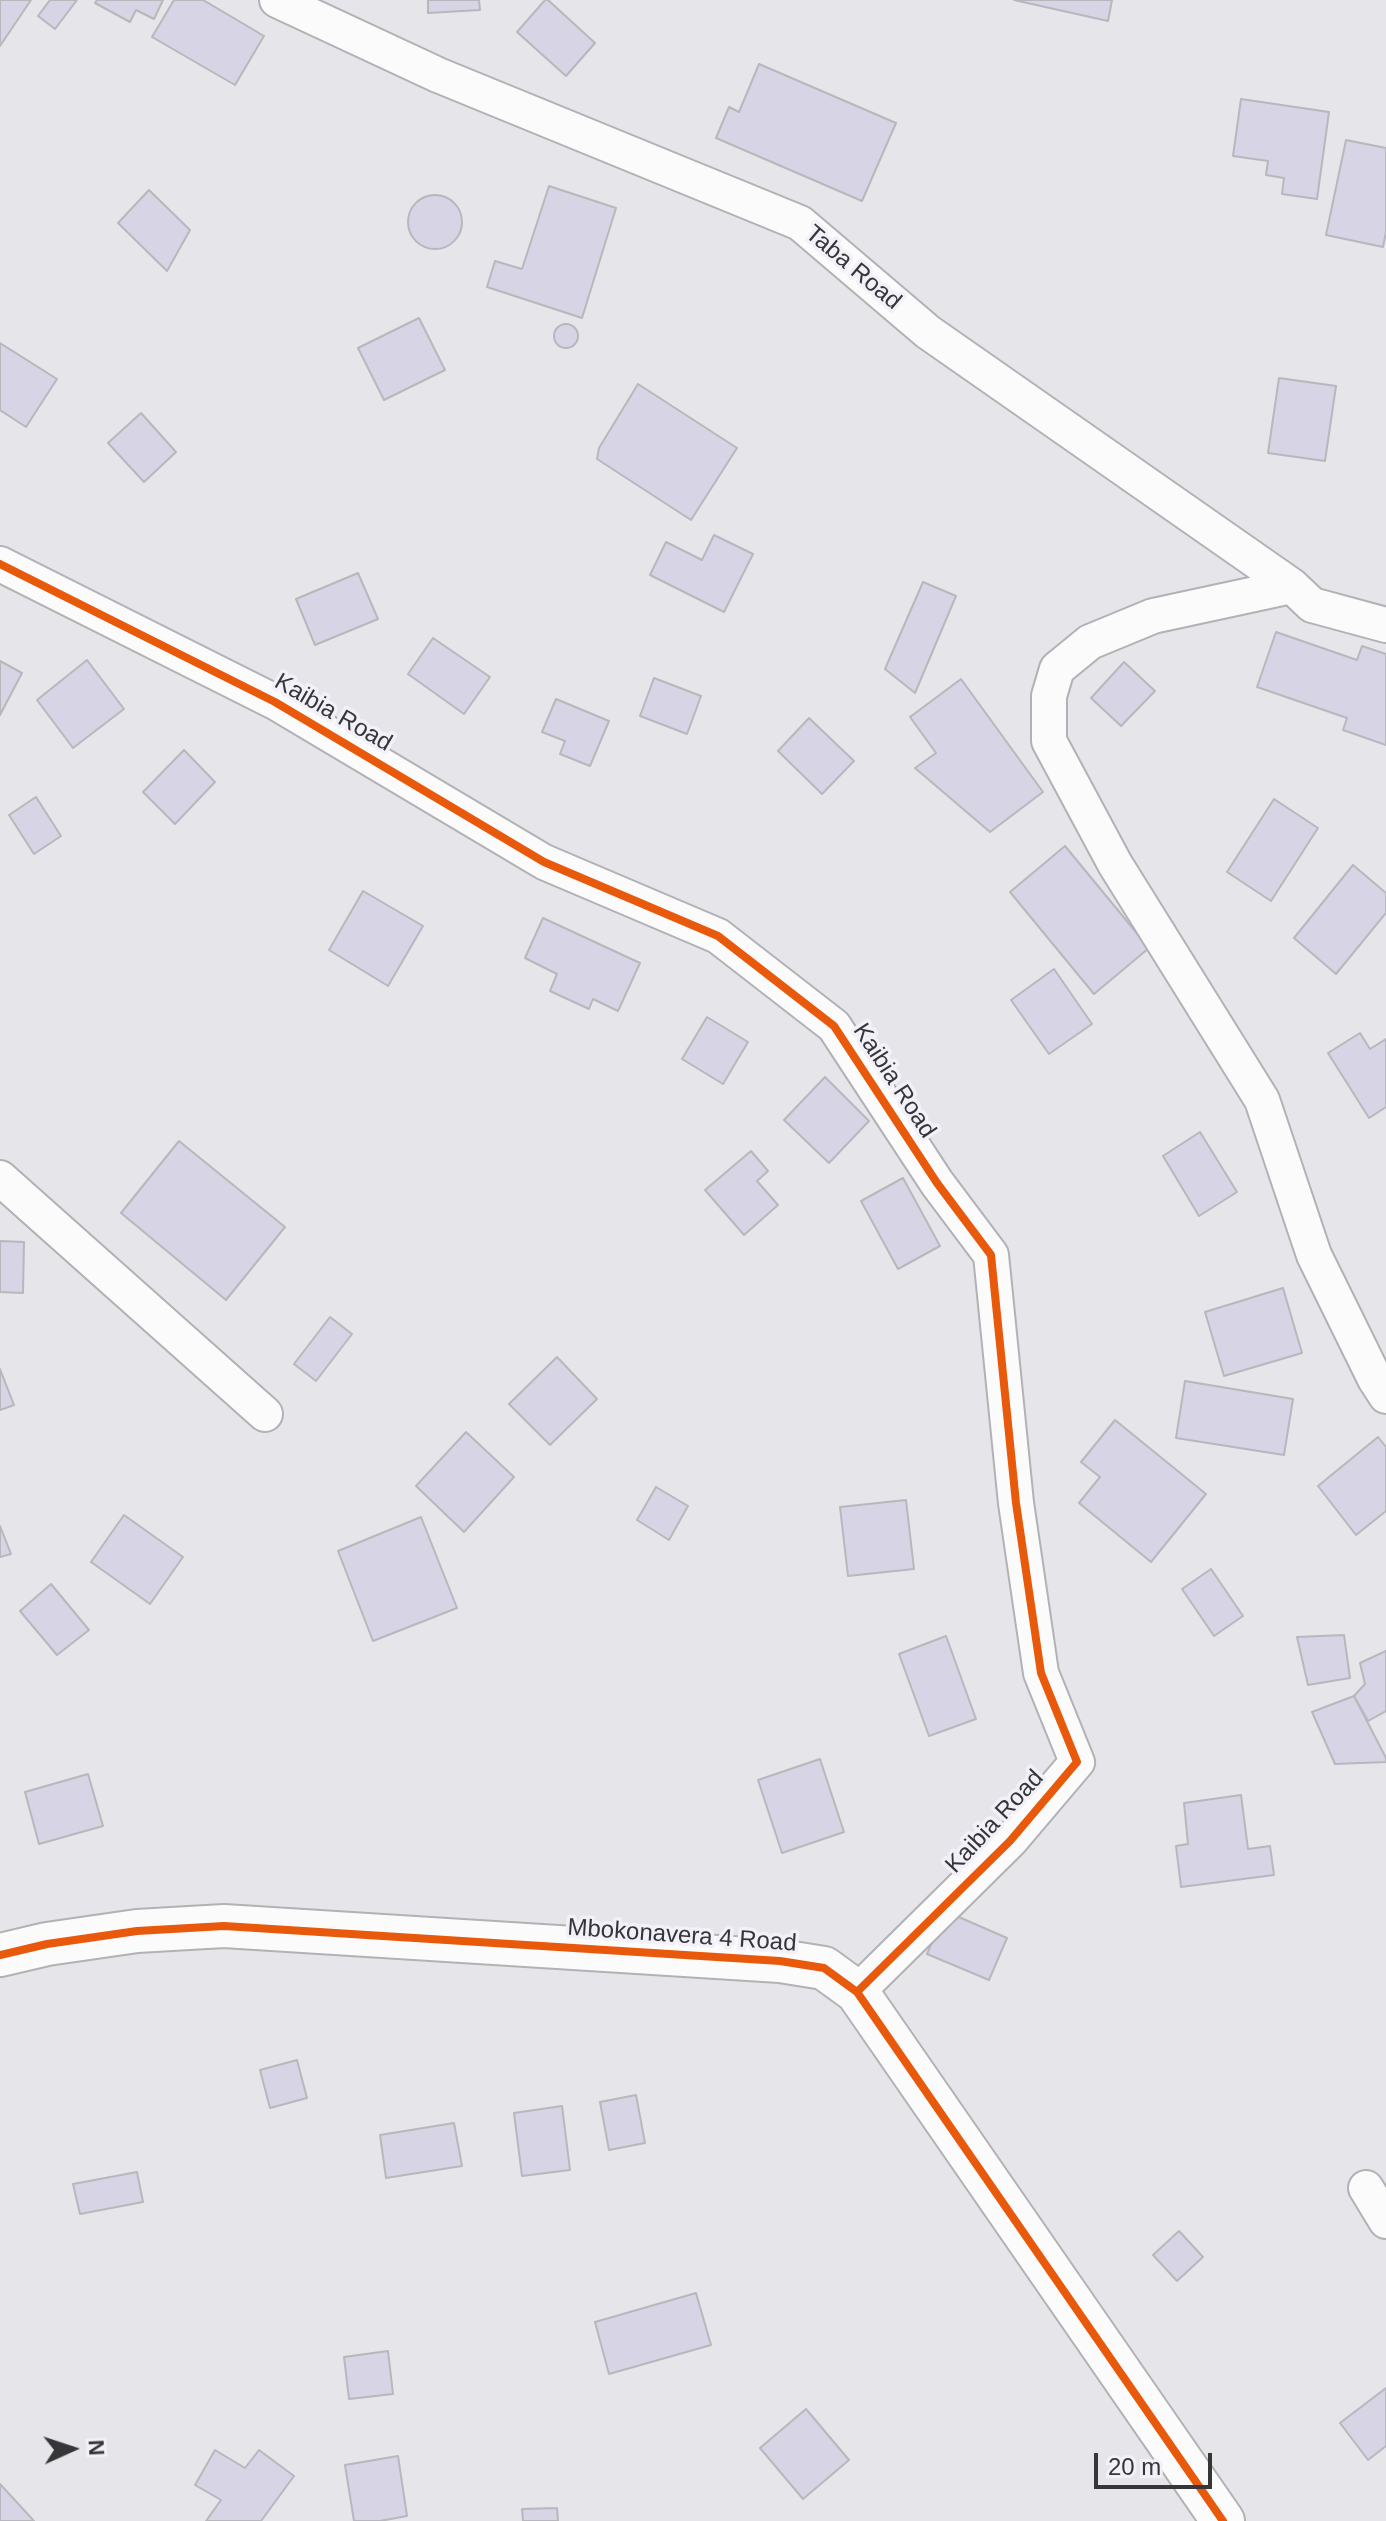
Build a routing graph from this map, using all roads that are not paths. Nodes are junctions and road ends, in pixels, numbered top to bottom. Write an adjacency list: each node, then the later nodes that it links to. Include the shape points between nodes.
1 (277, 0): 3 (street, Taba Road, via 438,75 800,223 928,332)
2 (0, 564): 9 (street, Kaibia Road, via 275,702 544,862 718,936 834,1026 991,1255 1016,1503 1041,1673 1077,1762 1010,1841)
3 (1292, 586): 4 (street, Taba Road, via 1312,605); 6 (street, via 1153,616 1090,642 1057,669 1049,696 1049,741 1115,864 1262,1100 1314,1255)
4 (1386, 625)
5 (0, 1178): 7 (street)
6 (1386, 1396)
7 (265, 1414)
8 (0, 1955): 9 (street, Mbokonavera 4 Road, via 137,1931 224,1926 780,1961 824,1968)
9 (857, 1992): 12 (street, Mbokonavera 4 Road)
10 (1366, 2188): 11 (street)
11 (1386, 2221)
12 (1223, 2521)

